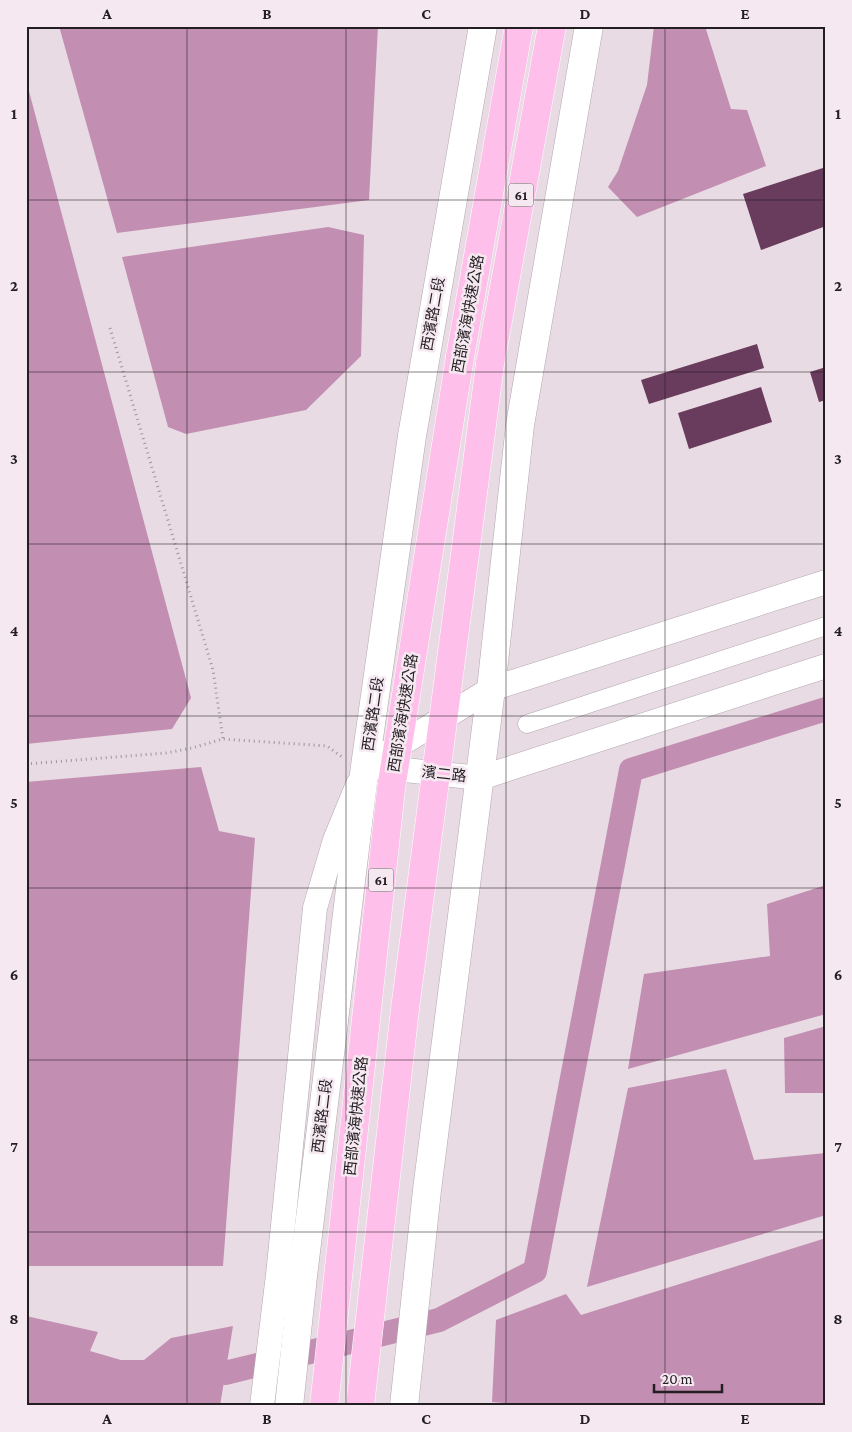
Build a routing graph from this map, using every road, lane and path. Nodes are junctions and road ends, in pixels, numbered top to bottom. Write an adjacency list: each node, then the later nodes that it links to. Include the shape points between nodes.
1 (483, 26): 13 (street, 西濱路二段, via 412,436)
2 (519, 26): 18 (highway, 西部濱海快速公路 / 61, bridge, via 460,357 391,789)
3 (552, 26): 19 (highway, 西部濱海快速公路 / 61, bridge, via 490,364 405,1009)
4 (589, 26): 9 (street, via 520,425)
5 (110, 328): 11 (path, via 213,670)
6 (826, 582): 9 (street)
7 (826, 626): 10 (street)
8 (826, 666): 14 (street, 濱二路)
9 (491, 689): 13 (street); 14 (street)
10 (527, 724)
11 (223, 739): 12 (path, via 166,753); 13 (path, via 328,746 351,765)
12 (26, 764)
13 (365, 766): 14 (street, 濱二路); 15 (street, 西濱路二段)
14 (480, 778): 20 (street, via 427,1190)
15 (290, 1276): 16 (street); 17 (street, 西濱路二段)
16 (262, 1406)
17 (289, 1406)
18 (324, 1406)
19 (360, 1406)
20 (404, 1406)

